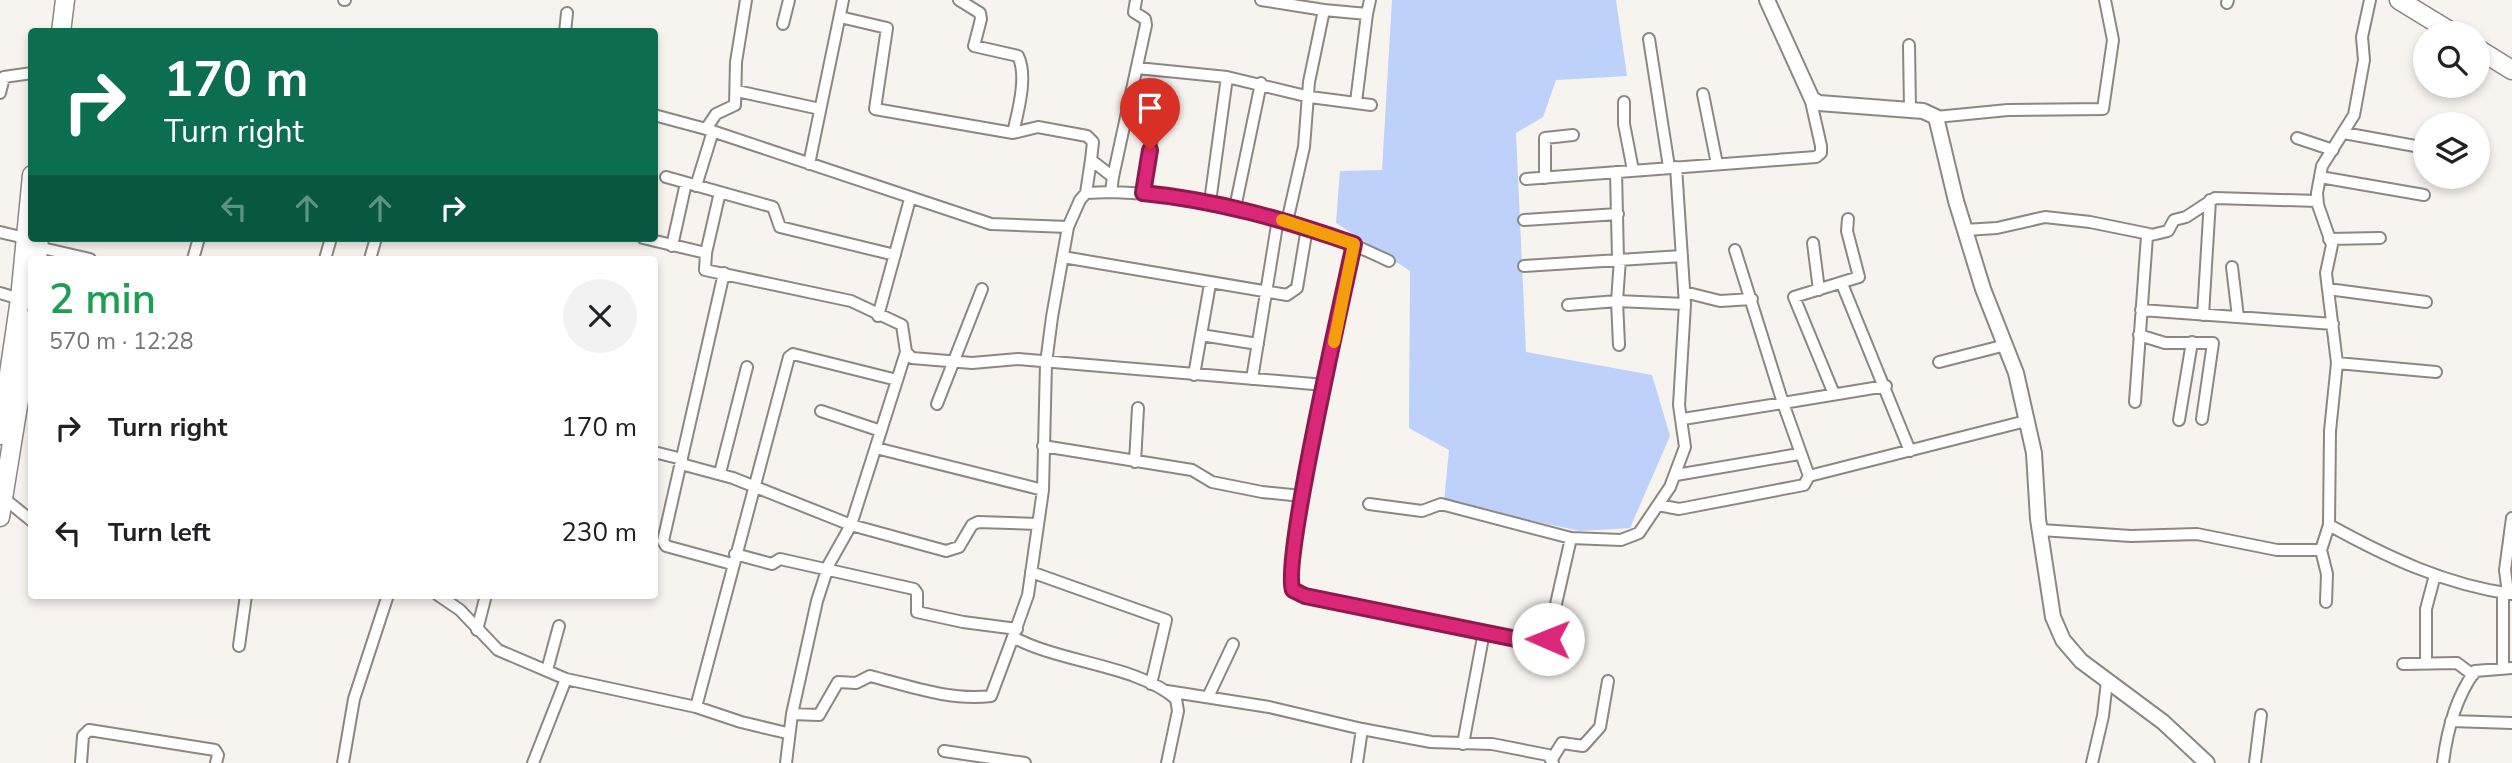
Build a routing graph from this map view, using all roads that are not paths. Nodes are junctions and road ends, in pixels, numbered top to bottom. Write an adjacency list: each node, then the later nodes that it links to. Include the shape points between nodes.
1 (65, 0): 19 (main road)
2 (746, 0): 29 (street, via 736,62)
3 (789, 0): 18 (street)
4 (843, 0): 16 (street)
5 (959, 0): 43 (street, via 982,19 974,46 1018,56 1021,62)
6 (1136, 0): 24 (street, via 1134,12 1146,22)
7 (1261, 0): 13 (street)
8 (1370, 0): 15 (street)
9 (1767, 0): 33 (street)
10 (2105, 0): 41 (street, via 2113,40 2103,109 2008,110)
11 (2370, 0): 44 (street, via 2362,37 2360,86 2354,115)
12 (2399, 0): 17 (main road)
13 (1324, 9): 15 (street); 32 (street)
14 (566, 13): 20 (street)
15 (1367, 14): 34 (street)
16 (840, 17): 38 (street); 43 (street, via 887,28 875,109)
17 (2433, 21)
18 (783, 24)
19 (62, 28)
20 (565, 28)
21 (1649, 39): 52 (street)
22 (1909, 45): 39 (street)
23 (2490, 56): 25 (main road)
24 (1137, 68): 27 (street); 56 (street)
25 (2512, 70)
26 (28, 74): 30 (street, via 4,77)
27 (1227, 76): 28 (street); 69 (street)
28 (1261, 83): 32 (street); 70 (street)
29 (737, 91): 38 (street); 42 (street, via 734,105 716,114)
30 (0, 93)
31 (1703, 94): 51 (street)
32 (1310, 97): 34 (street); 73 (street, via 1304,147)
33 (1810, 97): 39 (street, via 1819,103); 51 (street, via 1821,146 1816,157)
34 (1356, 102): 36 (street)
35 (1624, 102): 53 (street)
36 (1371, 105)
37 (1157, 108): 64 (street)
38 (820, 110): 50 (street)
39 (1910, 110): 41 (street)
40 (658, 116): 42 (street)
41 (1936, 117): 77 (street)
42 (710, 130): 50 (street); 60 (street)
43 (1013, 133): 49 (street, via 1038,127 1087,136 1093,142)
44 (2344, 133): 47 (street); 48 (street)
45 (1573, 135): 57 (street, via 1545,138)
46 (2297, 138): 48 (street)
47 (2413, 146)
48 (2333, 150): 58 (street)
49 (1091, 160): 56 (street); 63 (street)
50 (809, 164): 66 (street)
51 (1717, 164): 52 (street)
52 (1672, 167): 53 (street); 91 (street)
53 (1633, 170): 54 (street)
54 (1616, 172): 57 (street); 71 (street)
55 (666, 177): 60 (street)
56 (1113, 177): 62 (street)
57 (1545, 177): 59 (street)
58 (2320, 177): 65 (street); 68 (street)
59 (1526, 179)
60 (691, 184): 61 (street); 86 (street)
61 (719, 192): 88 (street); 89 (street, via 776,209 780,227)
62 (1111, 192): 63 (street); 64 (street)
63 (1086, 193): 75 (street)
64 (1143, 193): 69 (street)
65 (2424, 195)
66 (910, 199): 75 (street, via 1001,226); 89 (street)
67 (2210, 200): 68 (street); 79 (street, via 2172,222 2168,230); 113 (street)
68 (2317, 201): 81 (street)
69 (1210, 202): 70 (street)
70 (1235, 208): 73 (street)
71 (1618, 214): 74 (street); 93 (street)
72 (1848, 219): 100 (street, via 1859,277)
73 (1283, 220): 76 (street); 105 (street)
74 (1524, 220)
75 (1068, 227): 92 (street)
76 (1307, 228): 84 (street); 105 (street, via 1293,294)
77 (1965, 230): 79 (street, via 2045,217); 122 (street)
78 (0, 232): 85 (street)
79 (2150, 234): 112 (street)
80 (2381, 238): 81 (street)
81 (2329, 239): 102 (street)
82 (658, 242): 86 (street)
83 (1813, 243): 103 (street)
84 (1354, 244): 94 (street); 134 (street)
85 (35, 246): 90 (street)
86 (672, 246): 88 (street)
87 (1735, 250): 108 (street)
88 (706, 253): 98 (street, via 705,270)
89 (895, 255): 114 (street)
90 (77, 256)
91 (1682, 256): 93 (street); 106 (street)
92 (1063, 257): 99 (street); 127 (street)
93 (1619, 259): 95 (street); 109 (street)
94 (1389, 261)
95 (1524, 266)
96 (2232, 267): 115 (street)
97 (28, 271): 107 (main road)
98 (724, 273): 114 (street, via 851,301); 153 (street)
99 (1210, 284): 105 (street); 117 (street)
100 (1842, 284): 103 (street); 135 (street)
101 (982, 289): 125 (street)
102 (2328, 289): 110 (street); 116 (street)
103 (1819, 290): 136 (street, via 1794,299)
104 (0, 293): 107 (street)
105 (1266, 294): 120 (street)
106 (1684, 298): 108 (street); 109 (street); 143 (street, via 1679,405)
107 (20, 299): 147 (main road)
108 (1752, 299): 138 (street)
109 (1617, 302): 111 (street); 121 (street)
110 (2426, 302)
111 (1568, 305)
112 (2141, 310): 113 (street); 118 (street)
113 (2203, 314): 115 (street)
114 (878, 316): 123 (street, via 904,328)
115 (2238, 317): 116 (street)
116 (2333, 324): 128 (street)
117 (1200, 335): 120 (street); 131 (street)
118 (2139, 335): 119 (street, via 2165,342); 137 (street)
119 (2192, 342): 142 (street, via 2214,345); 144 (street)
120 (1258, 344): 132 (street)
121 (1619, 345)
122 (2003, 346): 126 (street); 145 (street, via 2016,373)
123 (906, 352): 125 (street, via 912,358); 133 (street)
124 (28, 358): 162 (main road)
125 (956, 360): 127 (street); 139 (street)
126 (1939, 362)
127 (1046, 363): 131 (street); 148 (street)
128 (2337, 363): 130 (street); 167 (street, via 2330,431)
129 (747, 367): 155 (street)
130 (2437, 372)
131 (1194, 374): 132 (street)
132 (1252, 379): 134 (street)
133 (897, 380): 146 (street); 158 (street, via 791,355)
134 (1325, 384): 160 (street)
135 (1886, 386): 136 (street); 150 (street)
136 (1834, 394): 138 (street)
137 (2136, 402)
138 (1783, 403): 143 (street); 152 (street)
139 (937, 404)
140 (1138, 408): 154 (street)
141 (821, 411): 146 (street)
142 (2202, 418)
143 (1683, 419): 156 (street, via 1685,447)
144 (2179, 420)
145 (2026, 421): 150 (street); 169 (street, via 2034,453)
146 (881, 431): 149 (street)
147 (0, 435)
148 (1043, 446): 154 (street); 159 (street)
149 (876, 448): 159 (street); 168 (street)
150 (1910, 451): 157 (street)
151 (658, 453): 153 (street)
152 (1799, 454): 156 (street); 157 (street)
153 (681, 461): 155 (street); 172 (street, via 663,541 666,546)
154 (1135, 461): 160 (street, via 1192,470 1212,482 1250,490)
155 (720, 473): 158 (street)
156 (1676, 475): 163 (street)
157 (1809, 476): 163 (street, via 1804,485 1679,509)
158 (753, 485): 168 (street); 172 (street)
159 (1043, 490): 166 (street)
160 (1303, 496): 184 (street, via 1290,575 1293,590)
161 (1369, 504): 170 (street, via 1422,511 1441,504)
162 (1, 505): 165 (street)
163 (1658, 505): 170 (street, via 1647,525 1632,537)
164 (2512, 518): 176 (street, via 2505,570)
165 (28, 519)
166 (1038, 524): 168 (street, via 978,522 959,547 946,551); 174 (street)
167 (2329, 525): 171 (street); 175 (street)
168 (851, 526): 173 (street)
169 (2041, 530): 171 (street, via 2130,536 2190,534 2277,550); 195 (street, via 2053,617 2063,640)
170 (1571, 538): 184 (street, via 1545,643)
171 (2321, 550): 181 (street)
172 (734, 559): 173 (street, via 772,564 780,559); 199 (street)
173 (826, 571): 185 (street, via 914,590 918,593 917,612); 200 (street)
174 (1031, 572): 185 (street); 196 (street, via 1166,621)
175 (2435, 575): 176 (street); 188 (street, via 2426,609)
176 (2508, 594): 190 (street)
177 (245, 599): 187 (street)
178 (387, 599): 211 (street, via 354,699)
179 (444, 599): 183 (street)
180 (485, 599): 183 (street)
181 (2326, 602)
182 (559, 626): 191 (street)
183 (477, 630): 191 (street, via 498,650)
184 (1484, 632): 206 (street)
185 (1015, 633): 196 (street, via 1053,655); 200 (street, via 991,696 961,696 870,676 856,683 838,682 819,715)
186 (1233, 643): 198 (street)
187 (239, 646)
188 (2426, 663): 189 (street); 192 (street, via 2457,663)
189 (2403, 664)
190 (2508, 668): 192 (street, via 2484,669)
191 (547, 670): 193 (street)
192 (2473, 675): 202 (street)
193 (566, 679): 199 (street); 212 (street)
194 (1608, 681): 208 (street, via 1599,730 1583,746 1562,743)
195 (2107, 681): 217 (street); 218 (street, via 2163,722)
196 (1151, 684): 197 (street)
197 (1167, 691): 198 (street); 215 (street, via 1176,699 1178,711)
198 (1208, 697): 204 (street)
199 (696, 706): 205 (street)
200 (792, 714): 205 (street)
201 (2261, 715): 219 (street)
202 (2451, 722): 203 (street); 220 (street)
203 (2512, 723)
204 (1362, 729): 206 (street, via 1431,743); 216 (street)
205 (788, 733): 213 (street)
206 (1463, 744): 208 (street, via 1492,744 1548,755)
207 (944, 751): 214 (street)
208 (1552, 761)
209 (81, 763): 210 (street, via 83,736 89,730 215,750)
210 (216, 763)
211 (343, 763)
212 (533, 763)
213 (786, 763)
214 (1025, 763)
215 (1167, 763)
216 (1357, 763)
217 (2092, 763)
218 (2207, 763)
219 (2255, 763)
220 (2443, 763)

